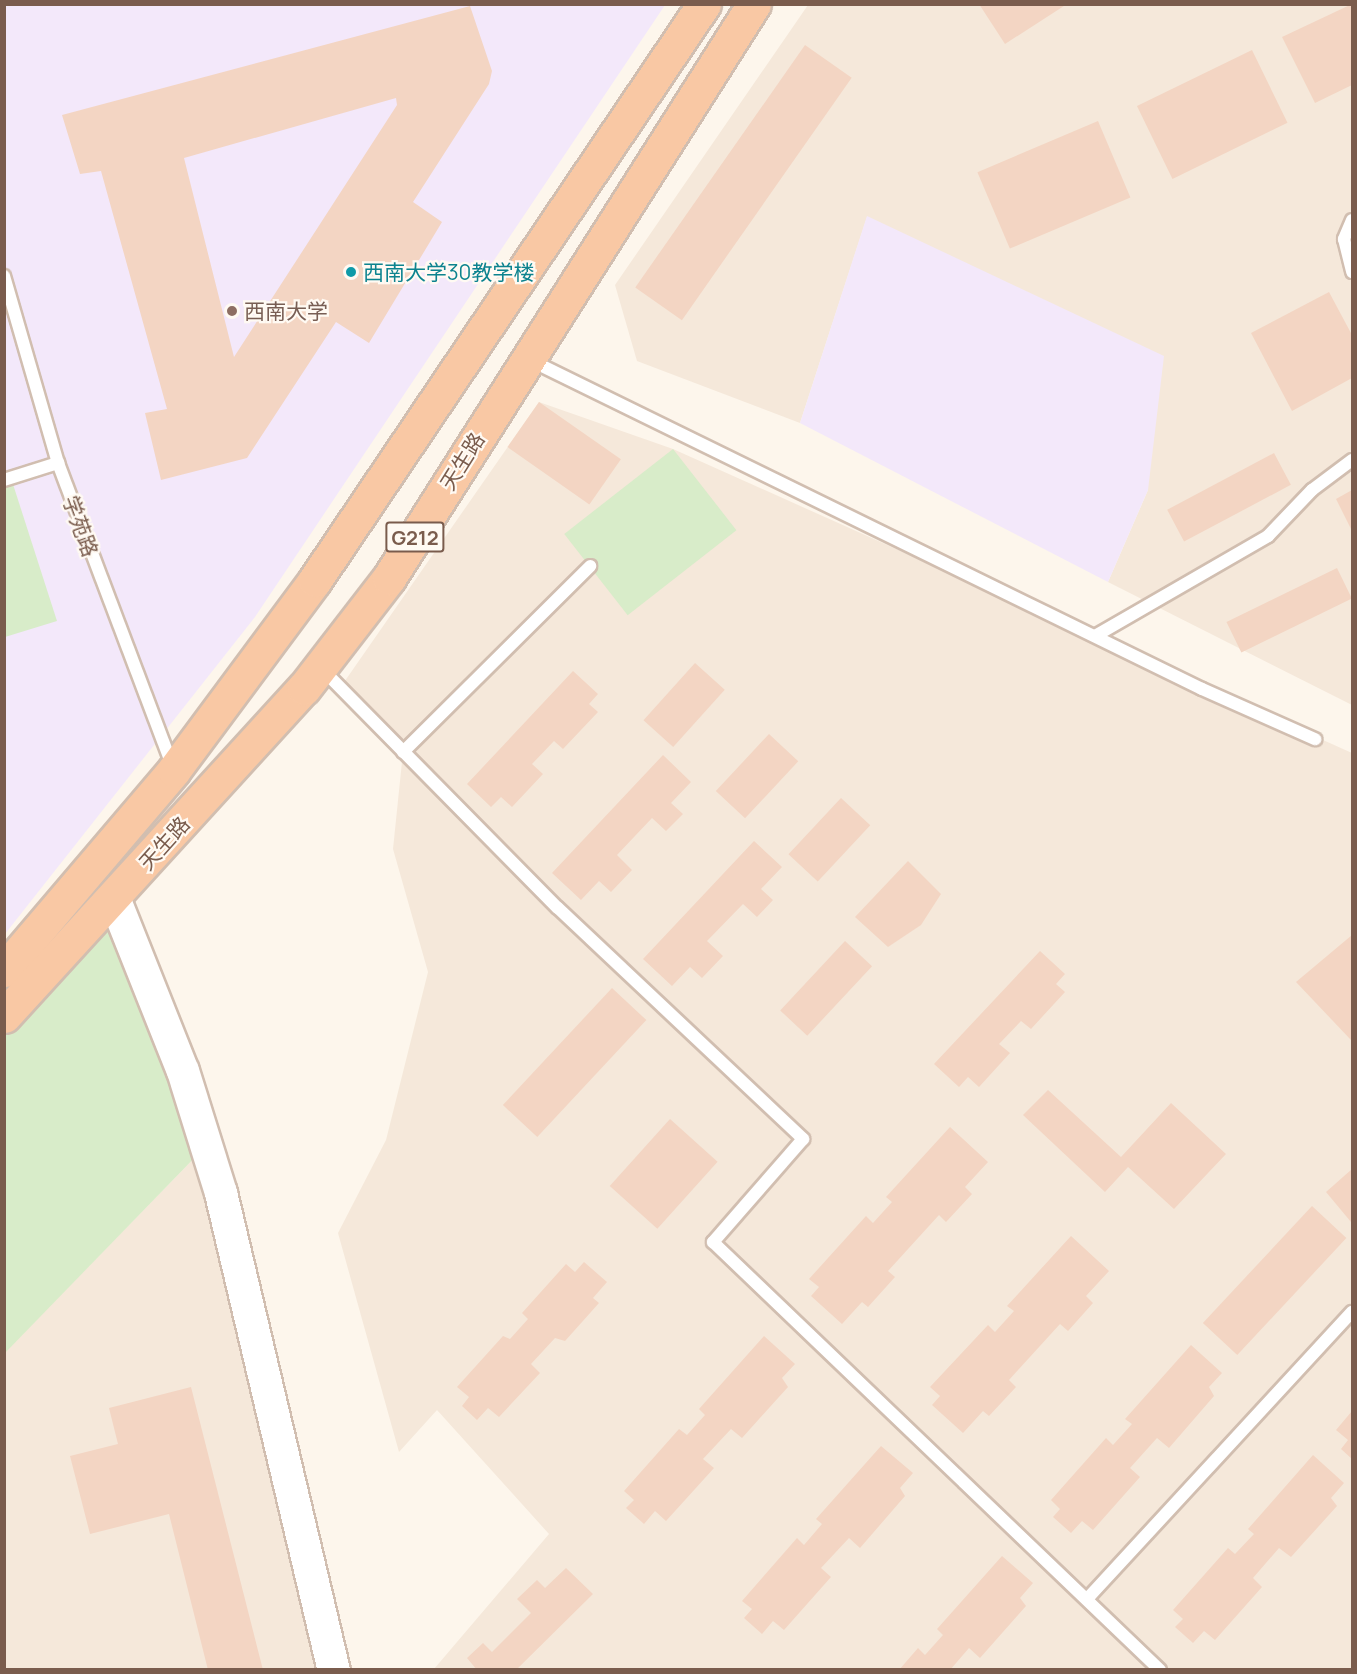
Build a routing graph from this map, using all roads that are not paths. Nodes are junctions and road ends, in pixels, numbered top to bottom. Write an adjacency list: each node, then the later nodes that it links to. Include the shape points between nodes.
1 (704, 4): 15 (highway, 天生路 / G212, via 315,580)
2 (753, 4): 6 (highway, 天生路 / G212)
3 (1353, 220): 4 (lane, via 1344,239)
4 (1353, 272)
5 (4, 276): 8 (lane, 学苑路)
6 (526, 358): 11 (lane); 12 (highway, 天生路 / G212, via 389,578)
7 (1353, 459): 11 (lane, via 1321,482 1268,536)
8 (58, 463): 9 (lane); 15 (lane, 学苑路)
9 (4, 480)
10 (590, 566): 14 (lane)
11 (1095, 636): 13 (lane)
12 (320, 667): 14 (lane); 16 (highway, 天生路 / G212)
13 (1315, 739)
14 (404, 752): 20 (lane, via 558,908 803,1139 713,1242)
15 (174, 770): 17 (highway, 天生路 / G212)
16 (114, 898): 18 (highway, 天生路 / G212); 21 (street, via 183,1071 221,1194)
17 (4, 970)
18 (4, 1016)
19 (1353, 1312): 20 (lane)
20 (1087, 1599): 22 (lane)
21 (334, 1670)
22 (1160, 1670)

